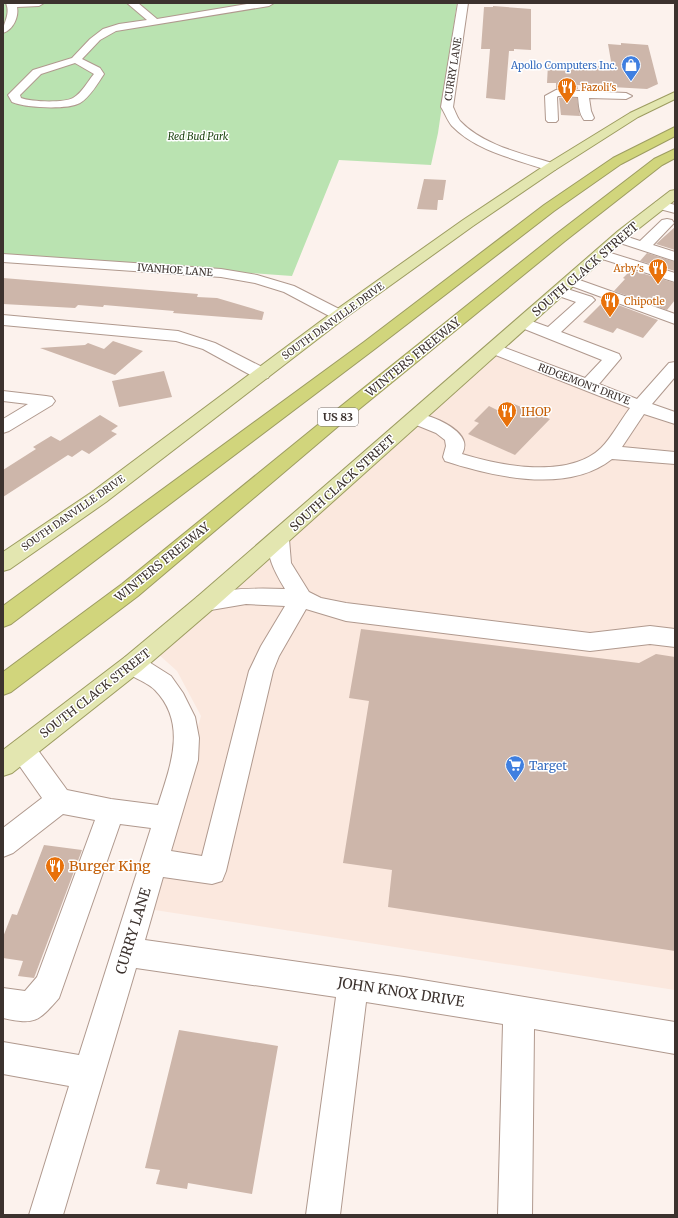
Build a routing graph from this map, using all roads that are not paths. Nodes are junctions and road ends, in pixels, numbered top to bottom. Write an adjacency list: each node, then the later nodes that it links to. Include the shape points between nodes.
1 (39, 3): 5 (street)
2 (132, 3): 6 (street)
3 (269, 3): 6 (street)
4 (463, 3): 16 (street, CURRY LANE, via 447,107 454,122 467,134 482,142)
5 (12, 4): 7 (street, via 14,14)
6 (155, 22): 8 (street, via 105,32)
7 (3, 30)
8 (76, 60): 8 (street, via 37,72 14,95 16,100 24,103 66,104 80,99 99,74)
9 (583, 94): 11 (street); 12 (street); 13 (street, via 552,95)
10 (675, 95): 16 (main road, SOUTH DANVILLE DRIVE, via 634,115)
11 (626, 96)
12 (588, 118)
13 (552, 120)
14 (675, 130): 51 (highway, via 617,161 549,208 370,345)
15 (675, 153): 54 (highway, WINTERS FREEWAY / US 83, via 658,162 560,238 130,590)
16 (550, 167): 30 (main road, SOUTH DANVILLE DRIVE)
17 (675, 194): 18 (main road, SOUTH CLACK STREET)
18 (668, 207): 19 (main road, SOUTH CLACK STREET)
19 (647, 216): 20 (street); 21 (main road, SOUTH CLACK STREET)
20 (671, 225): 22 (street)
21 (620, 238): 22 (street); 23 (main road, SOUTH CLACK STREET)
22 (643, 246): 24 (street)
23 (601, 254): 26 (street); 27 (main road, SOUTH CLACK STREET)
24 (675, 257)
25 (3, 258): 30 (street, IVANHOE LANE, via 221,274 257,279 288,289)
26 (675, 278)
27 (572, 281): 28 (main road, SOUTH CLACK STREET); 31 (street)
28 (560, 291): 29 (street); 33 (main road, SOUTH CLACK STREET)
29 (587, 300): 34 (street, via 594,300); 35 (street)
30 (340, 315): 38 (main road, SOUTH DANVILLE DRIVE)
31 (675, 319)
32 (3, 320): 38 (street, via 178,336 209,346)
33 (523, 323): 35 (street); 36 (main road, SOUTH CLACK STREET)
34 (675, 330)
35 (550, 334): 39 (street, via 613,358)
36 (494, 349): 39 (street, RIDGEMONT DRIVE); 42 (main road, SOUTH CLACK STREET)
37 (674, 369): 41 (street)
38 (262, 374): 48 (main road, SOUTH DANVILLE DRIVE, via 99,496)
39 (588, 385): 41 (street, RIDGEMONT DRIVE)
40 (3, 396): 44 (street, via 46,401)
41 (640, 406): 43 (street, RIDGEMONT DRIVE); 45 (street)
42 (415, 418): 45 (street, via 448,432 456,447 452,457 499,470 571,471 590,465); 47 (main road, SOUTH CLACK STREET)
43 (675, 418)
44 (3, 427)
45 (608, 452): 46 (street)
46 (675, 458)
47 (278, 539): 49 (street, via 281,563); 50 (main road, SOUTH CLACK STREET)
48 (3, 563)
49 (301, 598): 50 (street, via 246,596); 52 (street, via 346,612 586,641 650,635); 61 (street, via 261,671 212,871)
50 (205, 603): 53 (main road, SOUTH CLACK STREET)
51 (3, 618)
52 (675, 638)
53 (133, 664): 55 (main road, SOUTH CLACK STREET); 59 (street, CURRY LANE, via 162,683 183,717 187,738 185,760)
54 (3, 685)
55 (23, 750): 56 (main road, SOUTH CLACK STREET); 57 (street)
56 (3, 765)
57 (59, 801): 58 (street); 60 (street)
58 (111, 811): 59 (street); 64 (street, via 48,987 33,1005 23,1007)
59 (167, 818): 61 (street, CURRY LANE)
60 (3, 844)
61 (154, 862): 62 (street, CURRY LANE)
62 (126, 952): 63 (street, JOHN KNOX DRIVE); 68 (street, CURRY LANE)
63 (353, 984): 65 (street, JOHN KNOX DRIVE); 70 (street)
64 (3, 1003)
65 (519, 1011): 66 (street, JOHN KNOX DRIVE); 71 (street)
66 (675, 1038)
67 (5, 1063): 68 (street)
68 (89, 1073): 69 (street, CURRY LANE)
69 (46, 1215)
70 (323, 1215)
71 (515, 1215)

